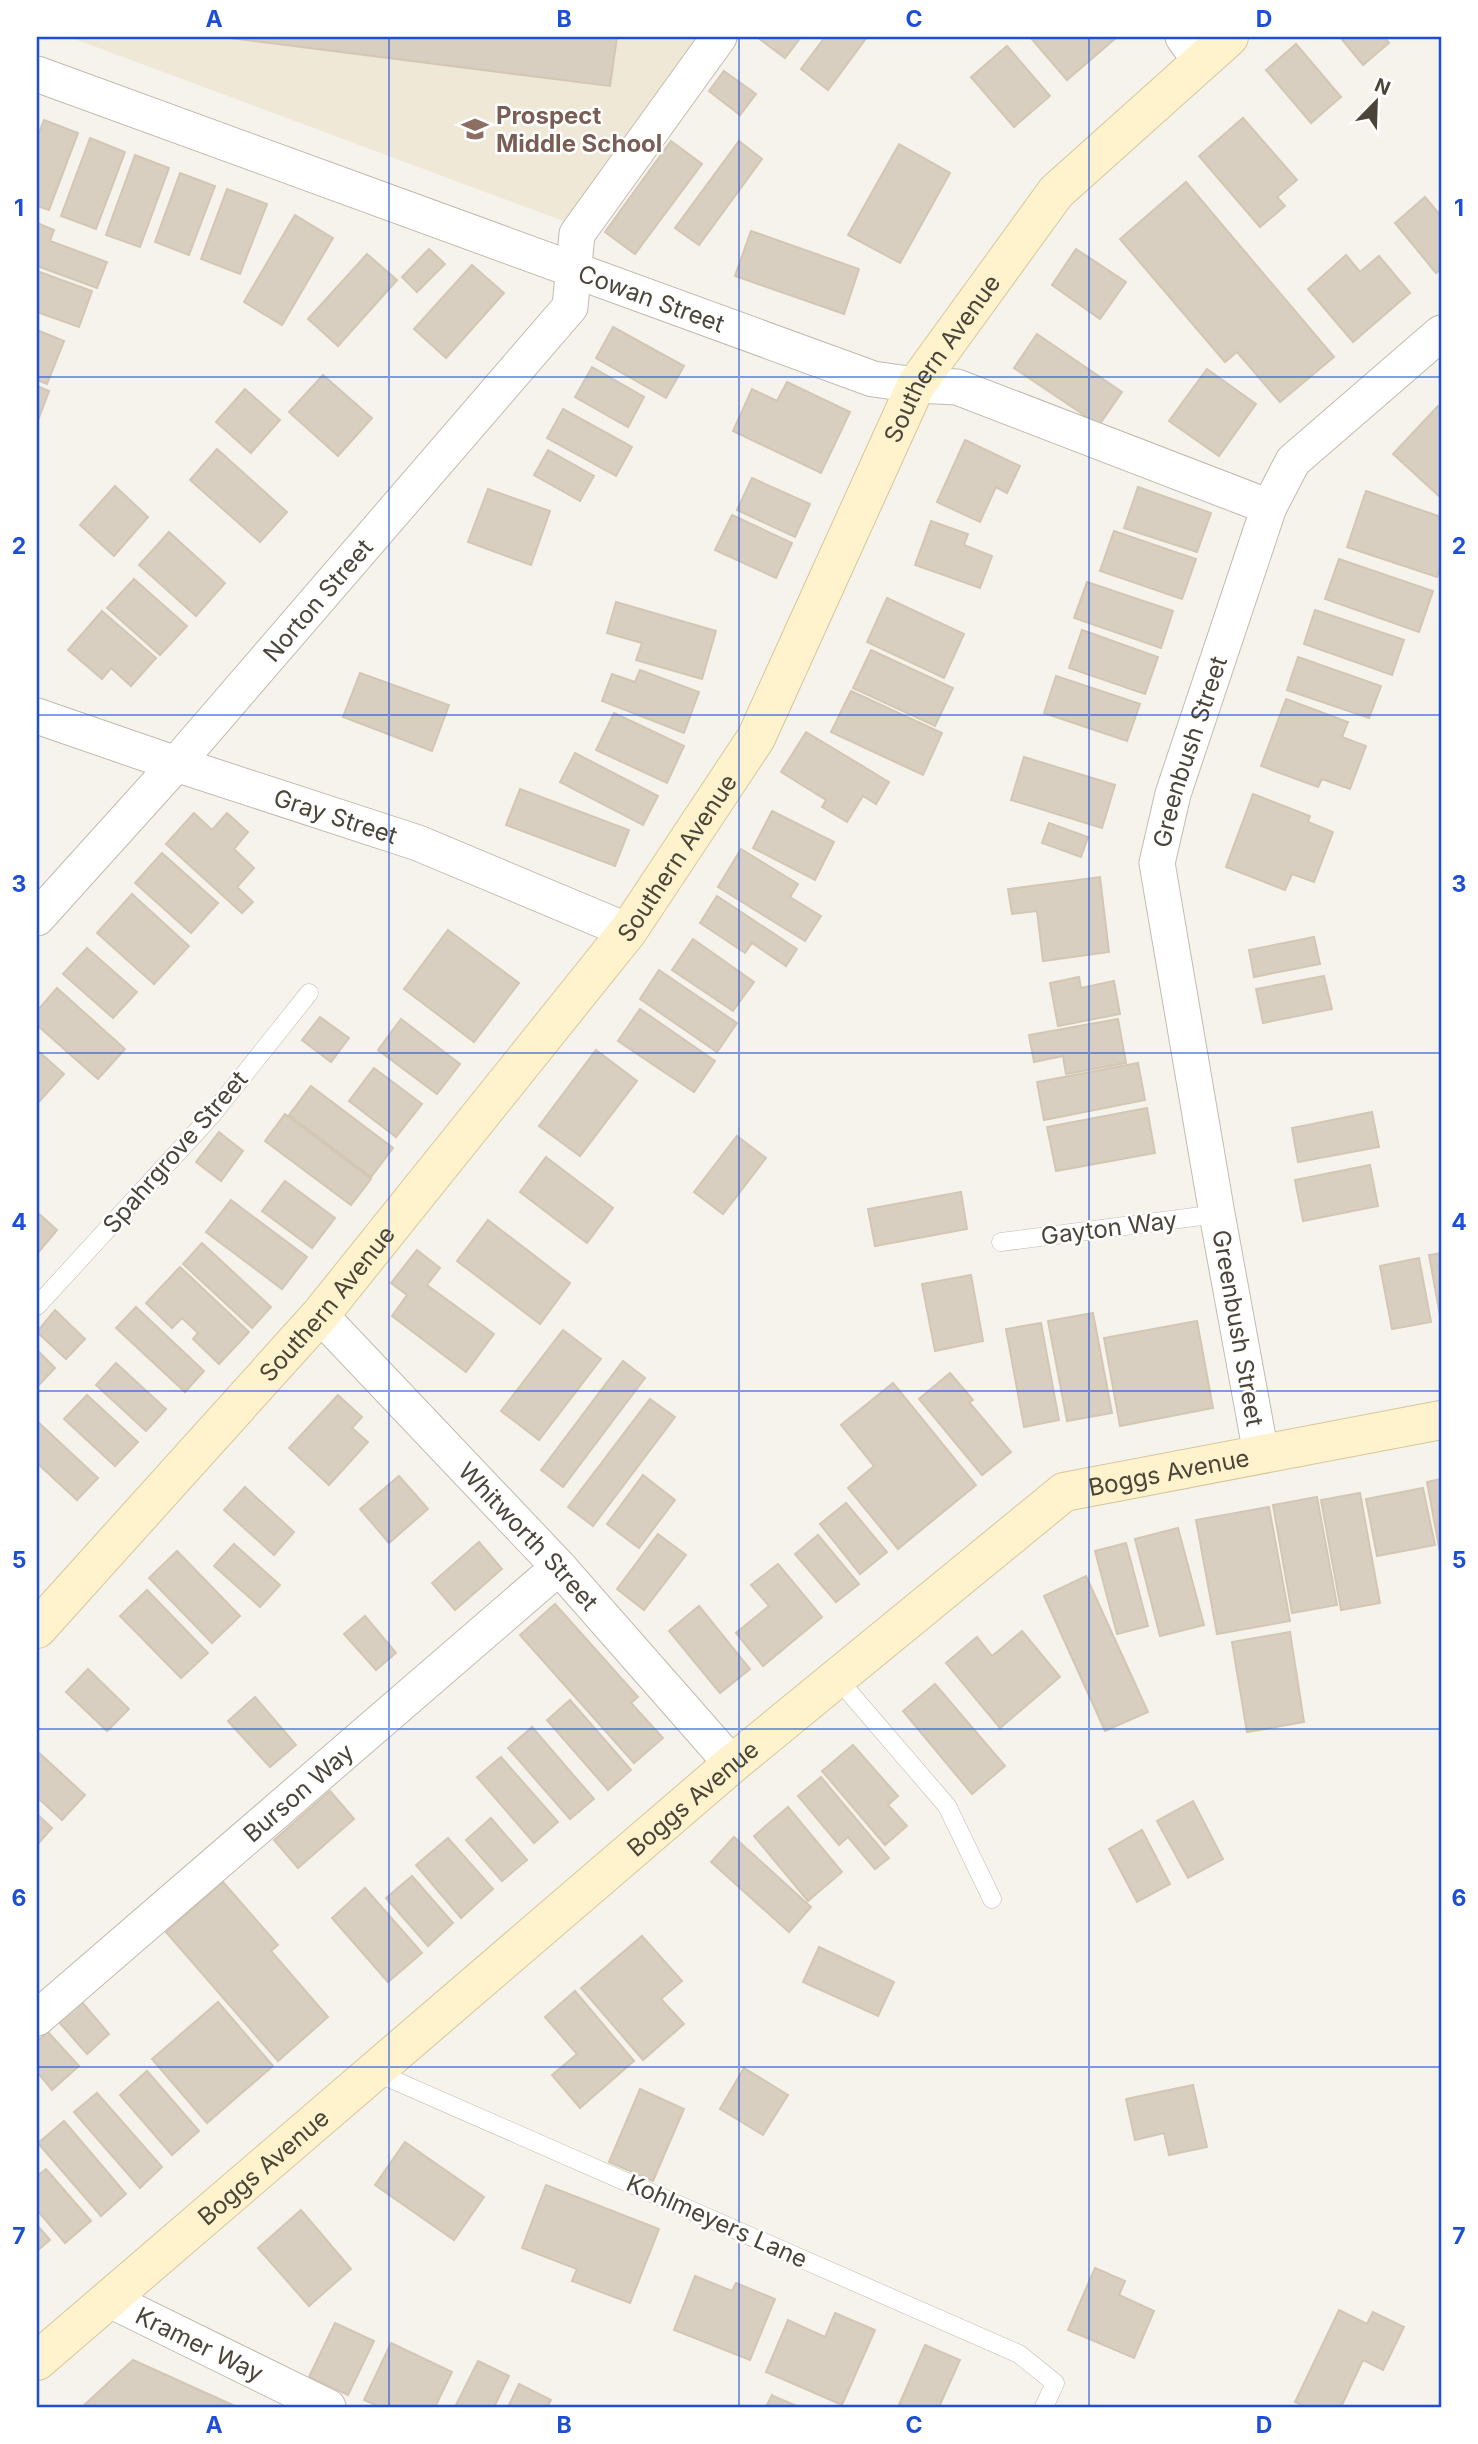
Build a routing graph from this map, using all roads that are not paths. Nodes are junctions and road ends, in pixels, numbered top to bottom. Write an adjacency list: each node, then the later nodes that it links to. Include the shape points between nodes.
1 (719, 37): 5 (street, Norton Street, via 577,234)
2 (1229, 37): 3 (street, Southern Avenue)
3 (1191, 49): 7 (street, Southern Avenue, via 1056,192)
4 (37, 75): 5 (street, Cowan Street)
5 (573, 270): 7 (street, Cowan Street, via 873,379); 10 (street, Norton Street, via 570,307)
6 (1441, 333): 8 (street, Greenbush Street, via 1293,461)
7 (916, 385): 8 (street, Cowan Street, via 957,387); 12 (street, Southern Avenue, via 755,738)
8 (1269, 507): 14 (street, Greenbush Street, via 1173,793 1157,863)
9 (37, 716): 10 (street, Gray Street)
10 (176, 764): 11 (street, Norton Street); 12 (street, Gray Street, via 418,843)
11 (37, 918)
12 (628, 931): 17 (street, Southern Avenue)
13 (309, 993): 16 (lane, Spahrgrove Street, via 211,1116)
14 (1217, 1214): 15 (lane, Gayton Way); 19 (street, Greenbush Street)
15 (1001, 1242)
16 (37, 1307)
17 (320, 1315): 20 (street, Whitworth Street); 21 (street, Southern Avenue)
18 (1441, 1420): 19 (street, Boggs Avenue)
19 (1261, 1454): 22 (street, Boggs Avenue, via 1064,1492)
20 (559, 1567): 23 (street, Whitworth Street); 25 (street, Burson Way)
21 (37, 1629)
22 (837, 1678): 23 (street, Boggs Avenue); 24 (lane, via 947,1806)
23 (732, 1764): 26 (street, Boggs Avenue)
24 (992, 1899)
25 (37, 2018)
26 (373, 2071): 27 (street, Boggs Avenue); 30 (lane, Kohlmeyers Lane, via 1019,2354 1055,2383)
27 (107, 2300): 28 (street, Boggs Avenue); 29 (street, Kramer Way)
28 (37, 2361)
29 (328, 2407)
30 (1044, 2407)

